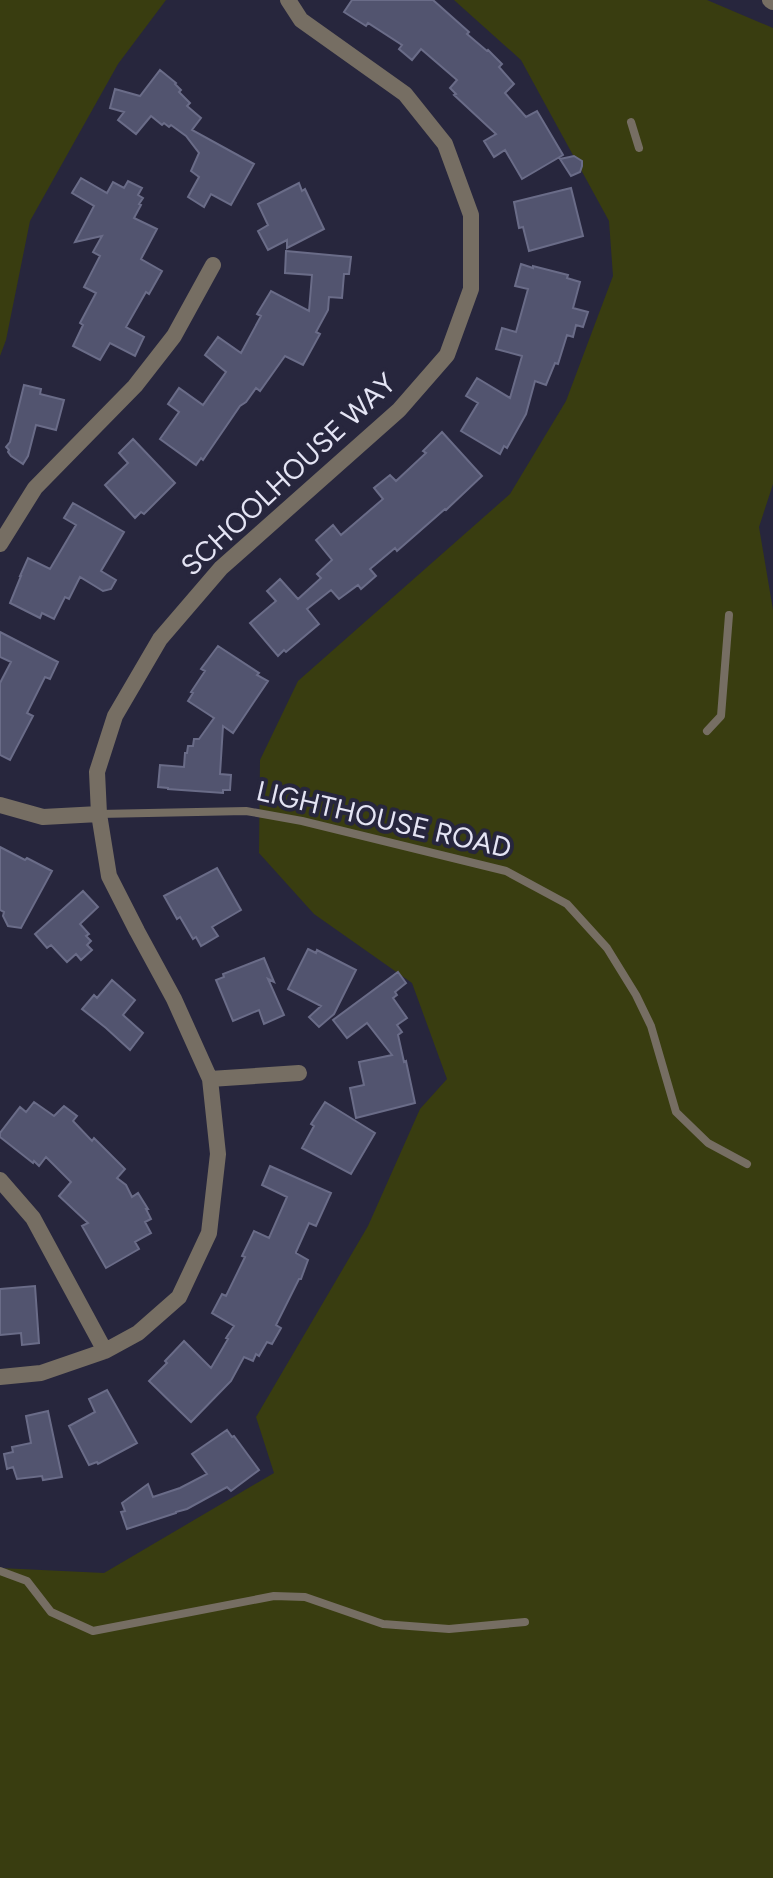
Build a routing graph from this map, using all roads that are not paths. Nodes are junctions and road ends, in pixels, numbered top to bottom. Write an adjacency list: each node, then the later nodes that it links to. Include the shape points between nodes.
1 (288, 0): 9 (street, SCHOOLHOUSE WAY, via 301,20 405,94 445,144 471,215 471,289 447,355 409,399 221,568 160,639 115,716 97,772)
2 (631, 122): 3 (lane)
3 (639, 148)
4 (213, 265): 5 (street, via 174,336 135,386 35,488)
5 (0, 544)
6 (729, 615): 7 (lane, via 721,716)
7 (707, 731)
8 (0, 805): 9 (street, LIGHTHOUSE ROAD, via 43,817)
9 (99, 814): 11 (street, SCHOOLHOUSE WAY, via 109,876); 12 (lane, LIGHTHOUSE ROAD, via 246,811 506,871 567,904 607,948 651,1026 676,1112 708,1143)
10 (299, 1073): 11 (street)
11 (210, 1079): 14 (street, SCHOOLHOUSE WAY, via 218,1154 209,1233 179,1297 138,1333)
12 (747, 1164)
13 (0, 1180): 14 (street, via 33,1218)
14 (105, 1351): 15 (street, SCHOOLHOUSE WAY, via 41,1373)
15 (0, 1377)
16 (0, 1571): 17 (lane, via 27,1581 51,1612 93,1631 274,1596 305,1597 383,1624 449,1629)
17 (525, 1622)

